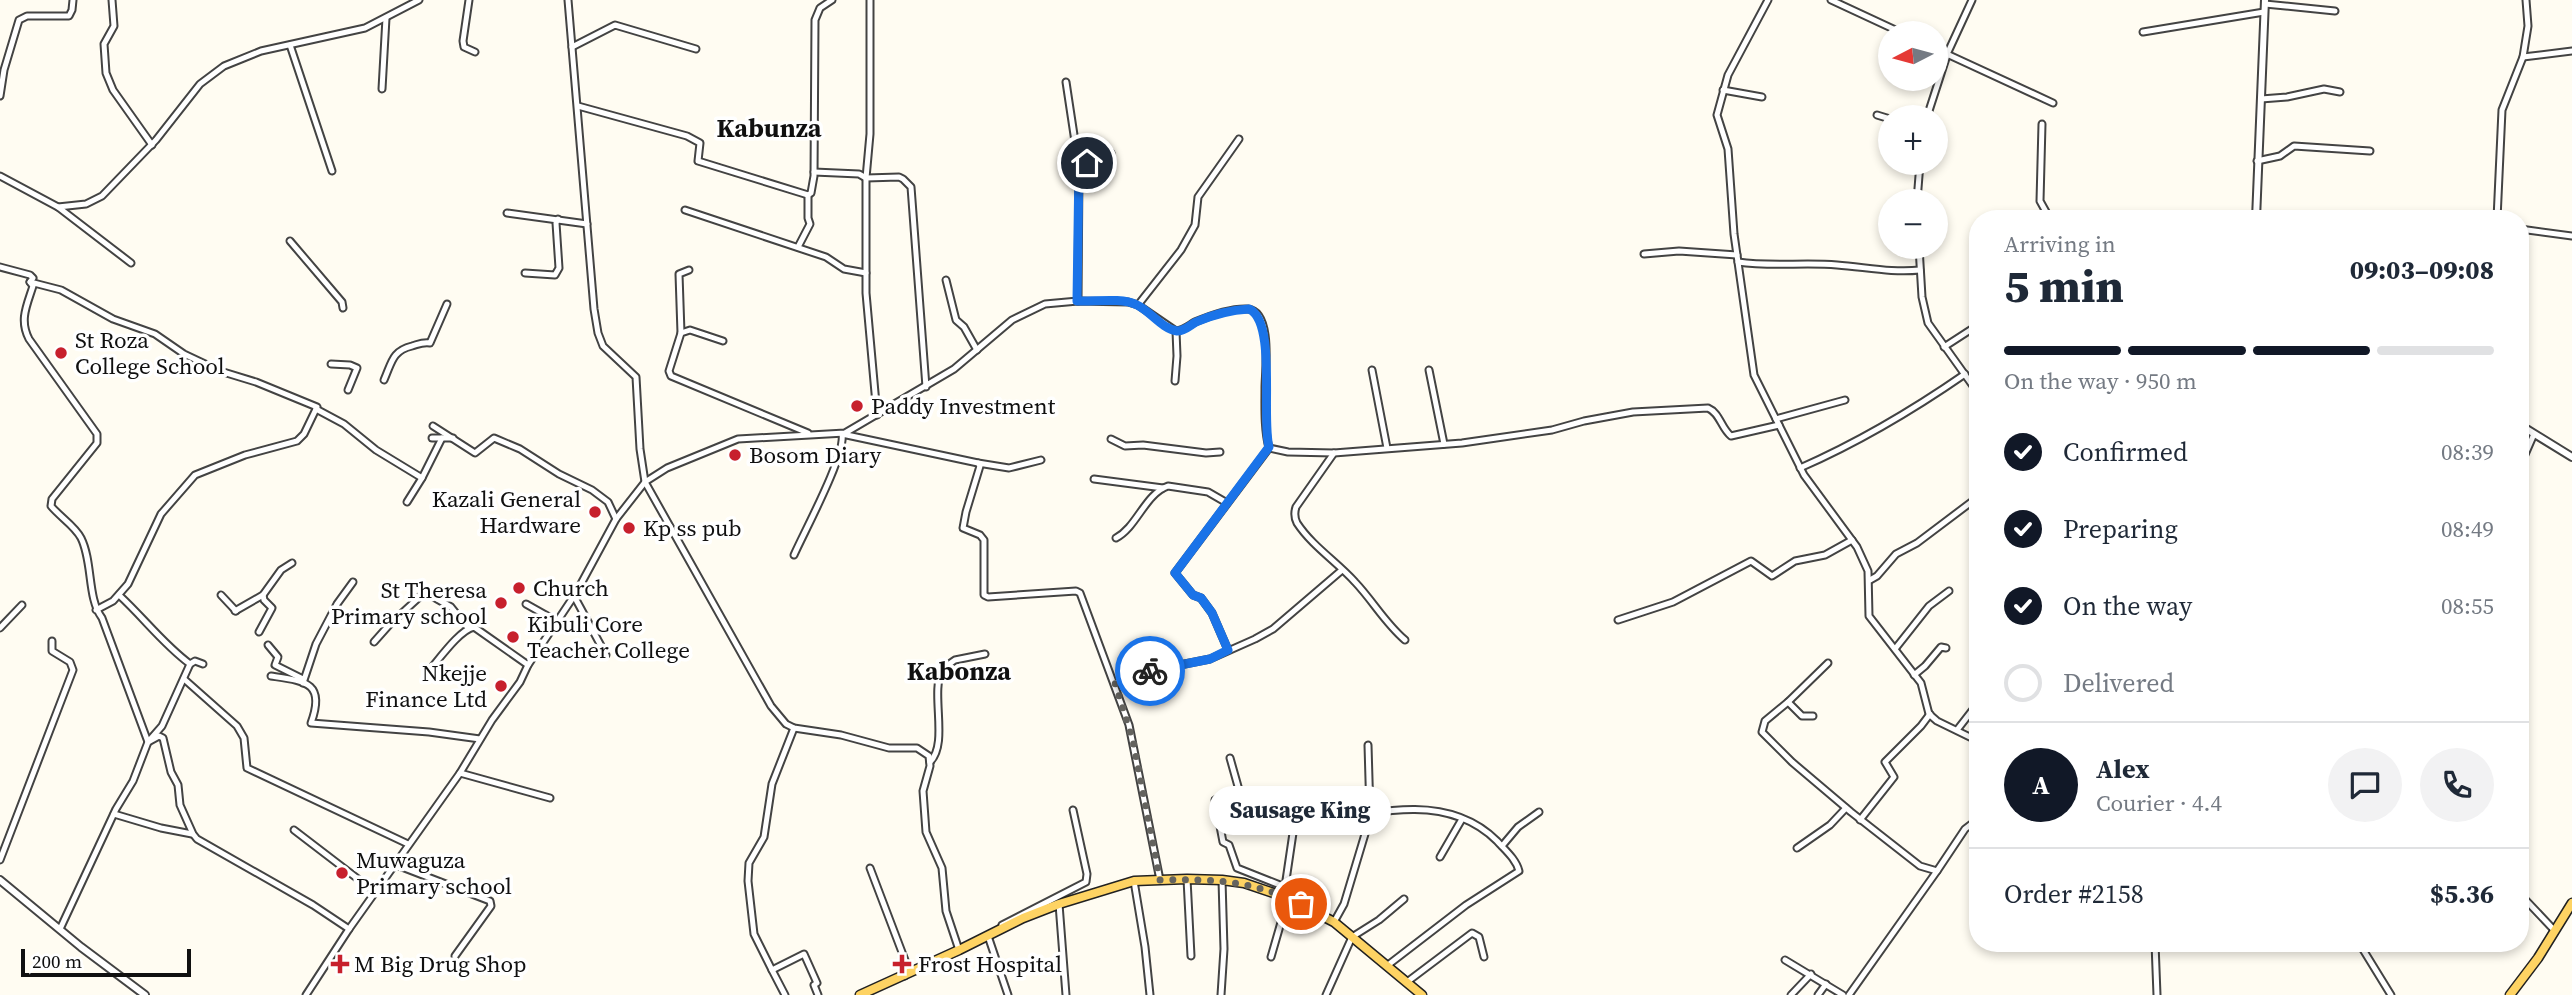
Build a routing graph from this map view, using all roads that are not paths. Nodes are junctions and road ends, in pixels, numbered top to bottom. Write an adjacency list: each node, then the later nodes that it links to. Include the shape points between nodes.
1 (73, 0): 25 (street, via 69,16 21,19)
2 (113, 0): 38 (street, via 114,26 104,44 106,73)
3 (419, 0): 15 (street)
4 (470, 0): 22 (street, via 463,41 464,47)
5 (568, 0): 19 (street)
6 (832, 0): 44 (street, via 820,8 815,20)
7 (870, 0): 46 (street)
8 (1768, 0): 28 (street)
9 (1831, 0): 16 (street)
10 (1972, 0): 34 (street)
11 (2526, 0): 24 (street)
12 (2265, 2): 13 (street); 14 (street)
13 (2335, 11)
14 (2264, 12): 17 (street); 32 (street)
15 (386, 18): 18 (street, via 365,28); 27 (street)
16 (1878, 22)
17 (2143, 32)
18 (290, 45): 38 (street, via 250,55 210,75); 43 (street)
19 (572, 47): 20 (street, via 618,26); 35 (street)
20 (696, 49)
21 (2572, 51): 24 (street)
22 (475, 52)
23 (1948, 55): 33 (street)
24 (2523, 57): 52 (street, via 2502,110)
25 (2, 69): 30 (street)
26 (1066, 82): 42 (street)
27 (382, 89)
28 (1723, 90): 31 (street); 61 (street, via 1717,121 1728,149)
29 (2340, 92): 32 (street, via 2324,89)
30 (0, 96)
31 (1762, 97)
32 (2261, 99): 41 (street)
33 (2053, 103)
34 (1931, 105)
35 (578, 106): 47 (street, via 696,140 701,146 698,161); 55 (street)
36 (2042, 124): 50 (street, via 2040,201)
37 (1239, 139): 73 (street, via 1198,197 1195,225 1181,250)
38 (152, 145): 48 (street, via 102,196 86,204)
39 (2370, 151): 41 (street, via 2294,146 2280,156)
40 (1111, 153): 42 (street, via 1104,162)
41 (2257, 161): 51 (street)
42 (1079, 164): 71 (street)
43 (332, 171)
44 (814, 172): 46 (street); 47 (street)
45 (0, 176): 48 (street)
46 (866, 178): 67 (street); 88 (street, via 899,177 911,187)
47 (808, 195): 59 (street, via 810,224)
48 (58, 207): 63 (street)
49 (685, 209): 59 (street)
50 (2045, 210)
51 (2256, 210)
52 (2497, 210)
53 (507, 213): 54 (street)
54 (558, 219): 55 (street); 68 (street, via 557,273)
55 (587, 224): 115 (street, via 598,333 603,346 636,377)
56 (2529, 230): 57 (street)
57 (2572, 236)
58 (290, 241): 74 (street)
59 (799, 247): 67 (street, via 834,260 844,269)
60 (1644, 254): 61 (street, via 1679,251)
61 (1737, 258): 66 (street, via 1762,265); 93 (street, via 1754,375)
62 (1920, 259): 66 (street)
63 (131, 263)
64 (0, 267): 70 (street, via 30,275)
65 (689, 270): 77 (street, via 678,274)
66 (1920, 270): 79 (street, via 1928,323)
67 (866, 273): 92 (street)
68 (525, 274)
69 (946, 280): 80 (street, via 956,320)
70 (30, 282): 91 (street, via 61,290 113,319 155,334 213,368); 135 (street, via 33,286 23,320 26,333 98,437 50,504 81,539)
71 (1077, 301): 73 (street); 80 (street, via 1032,309)
72 (447, 304): 85 (street, via 430,343 400,349)
73 (1138, 305): 75 (street)
74 (343, 308)
75 (1176, 331): 87 (street); 104 (street, via 1241,310 1257,315 1266,351)
76 (1969, 331): 79 (street)
77 (681, 333): 78 (street, via 690,330); 96 (street, via 671,376)
78 (723, 341)
79 (1944, 347): 84 (street)
80 (977, 350): 88 (street)
81 (331, 364): 89 (street, via 357,368)
82 (1372, 370): 106 (street)
83 (1429, 370): 103 (street)
84 (1965, 374): 86 (street); 112 (street, via 1925,402)
85 (384, 380)
86 (1969, 380)
87 (1175, 381)
88 (926, 387): 92 (street)
89 (348, 390)
90 (1845, 400): 93 (street)
91 (316, 409): 113 (street); 130 (street, via 297,441 195,475 161,514)
92 (877, 415): 97 (street)
93 (1778, 422): 103 (street, via 1731,436 1708,408 1633,412 1552,430); 112 (street)
94 (433, 426): 101 (street)
95 (2529, 430): 98 (street)
96 (812, 434): 97 (street); 115 (street, via 738,439)
97 (842, 434): 111 (street); 123 (street, via 833,468)
98 (2535, 434): 105 (street); 109 (street)
99 (432, 438): 100 (street)
100 (442, 438): 101 (street); 113 (street)
101 (453, 438): 120 (street, via 475,453 494,438 520,449 592,490 608,502)
102 (1111, 439): 107 (street, via 1125,446)
103 (1444, 444): 106 (street)
104 (1269, 447): 108 (street); 118 (street)
105 (2529, 447)
106 (1387, 448): 108 (street)
107 (1220, 452)
108 (1334, 453): 125 (street, via 1294,512 1297,522)
109 (2572, 457)
110 (1041, 460): 111 (street, via 1009,468)
111 (978, 463): 159 (street, via 963,528 984,540 984,595 1080,593)
112 (1800, 468): 122 (street)
113 (422, 478): 117 (street)
114 (1094, 479): 116 (street)
115 (645, 482): 120 (street); 164 (street, via 771,706)
116 (1163, 488): 118 (street, via 1208,492); 121 (street)
117 (407, 502)
118 (1227, 503): 147 (street, via 1175,573 1212,613)
119 (1969, 504): 126 (street, via 1896,554)
120 (616, 519): 132 (street)
121 (1116, 538)
122 (1852, 540): 126 (street); 136 (street, via 1825,555 1795,561 1772,576 1751,561 1673,601)
123 (794, 555)
124 (292, 563): 129 (street)
125 (1342, 570): 142 (street); 147 (street, via 1273,629)
126 (1870, 580): 146 (street, via 1869,616)
127 (353, 582): 158 (street, via 319,637)
128 (1949, 591): 146 (street, via 1929,606)
129 (263, 594): 131 (street, via 237,612); 140 (street, via 272,608)
130 (119, 595): 135 (street); 151 (street)
131 (221, 595)
132 (574, 596): 137 (street); 149 (street)
133 (526, 604): 137 (street)
134 (22, 605): 138 (street)
135 (96, 610): 168 (street)
136 (1618, 620)
137 (558, 622): 153 (street)
138 (0, 628)
139 (468, 628): 143 (street, via 451,607 425,592); 153 (street, via 478,628); 154 (street)
140 (259, 632)
141 (52, 640): 188 (street, via 52,651 70,662 73,670)
142 (1405, 640)
143 (374, 642)
144 (268, 645): 158 (street, via 278,657 275,665 301,677)
145 (1946, 648): 155 (street, via 1941,647)
146 (1895, 649): 155 (street)
147 (1228, 650): 159 (street, via 1210,659 1144,672)
148 (985, 654): 171 (street, via 955,660 942,669 937,686 937,750)
149 (606, 655)
150 (1828, 663): 160 (street)
151 (190, 664): 152 (street); 157 (street)
152 (203, 664)
153 (528, 665): 167 (street)
154 (427, 673)
155 (1914, 675): 161 (street, via 1921,682)
156 (271, 676): 158 (street)
157 (184, 679): 168 (street, via 162,726); 184 (street, via 237,726 244,738 247,768)
158 (303, 683): 167 (street, via 317,693 311,723)
159 (1115, 683): 194 (street, via 1133,741)
160 (1788, 702): 163 (street, via 1802,716); 174 (street, via 1765,721 1762,732)
161 (1930, 714): 165 (street); 180 (street, via 1885,762 1894,777)
162 (1969, 715): 165 (street)
163 (1813, 716)
164 (794, 728): 171 (street, via 889,748 917,748); 218 (street, via 772,784 765,837 749,863 754,933)
165 (1957, 730): 166 (street)
166 (1969, 736)
167 (480, 740): 172 (street)
168 (148, 742): 177 (street); 183 (street, via 163,738)
169 (1368, 745): 178 (street)
170 (1230, 758): 198 (street, via 1238,790 1215,800 1223,842 1229,845 1237,868)
171 (930, 762): 209 (street, via 923,791 926,832 942,868 946,911)
172 (460, 773): 173 (street); 184 (street)
173 (550, 798)
174 (1846, 808): 180 (street); 186 (street)
175 (1073, 810): 207 (street, via 1086,882 1011,919)
176 (1539, 812): 185 (street)
177 (114, 814): 183 (street); 204 (street)
178 (1370, 814): 179 (street, via 1440,810); 198 (street, via 1295,830); 203 (street, via 1344,904)
179 (1462, 819): 185 (street, via 1476,824); 187 (street)
180 (1860, 820): 191 (street, via 1920,866)
181 (1969, 826): 191 (street)
182 (294, 830): 197 (street)
183 (192, 834): 205 (street)
184 (408, 845): 189 (street)
185 (1502, 846): 217 (street, via 1518,872)
186 (1797, 848)
187 (1440, 857)
188 (0, 860)
189 (394, 864): 197 (street); 212 (street, via 491,901)
190 (870, 868): 220 (street, via 908,968)
191 (1937, 871): 237 (street)
192 (1187, 879): 194 (main road); 195 (main road); 213 (street)
193 (0, 880): 204 (street)
194 (1160, 880): 196 (main road)
195 (1223, 880): 198 (main road); 231 (street)
196 (1134, 881): 201 (main road); 230 (street)
197 (375, 892): 205 (street)
198 (1284, 893): 203 (main road); 214 (street)
199 (1404, 899): 208 (street)
200 (2572, 903): 206 (main road)
201 (1059, 904): 207 (main road); 229 (street)
202 (2529, 904): 206 (street)
203 (1334, 922): 208 (main road)
204 (60, 929): 223 (street)
205 (349, 929): 224 (street)
206 (2555, 931): 240 (main road)
207 (991, 935): 209 (main road); 228 (street)
208 (1352, 937): 217 (main road); 232 (street)
209 (959, 950): 220 (main road)
210 (2155, 952): 238 (street)
211 (2365, 952): 239 (street)
212 (455, 956)
213 (1191, 956)
214 (1271, 957)
215 (1484, 957): 221 (street, via 1479,937 1472,933)
216 (1785, 960): 219 (street)
217 (1388, 965): 221 (main road)
218 (772, 970): 225 (street); 226 (street, via 804,954)
219 (1811, 974): 222 (street); 234 (street)
220 (905, 975): 227 (main road)
221 (1407, 982): 233 (main road)
222 (1826, 984): 235 (street); 236 (street)
223 (145, 995)
224 (306, 995)
225 (785, 995)
226 (818, 995)
227 (860, 995)
228 (1008, 995)
229 (1066, 995)
230 (1150, 995)
231 (1221, 995)
232 (1326, 995)
233 (1422, 995)
234 (1791, 995)
235 (1818, 995)
236 (1843, 995)
237 (1849, 995)
238 (2157, 995)
239 (2391, 995)
240 (2510, 995)

